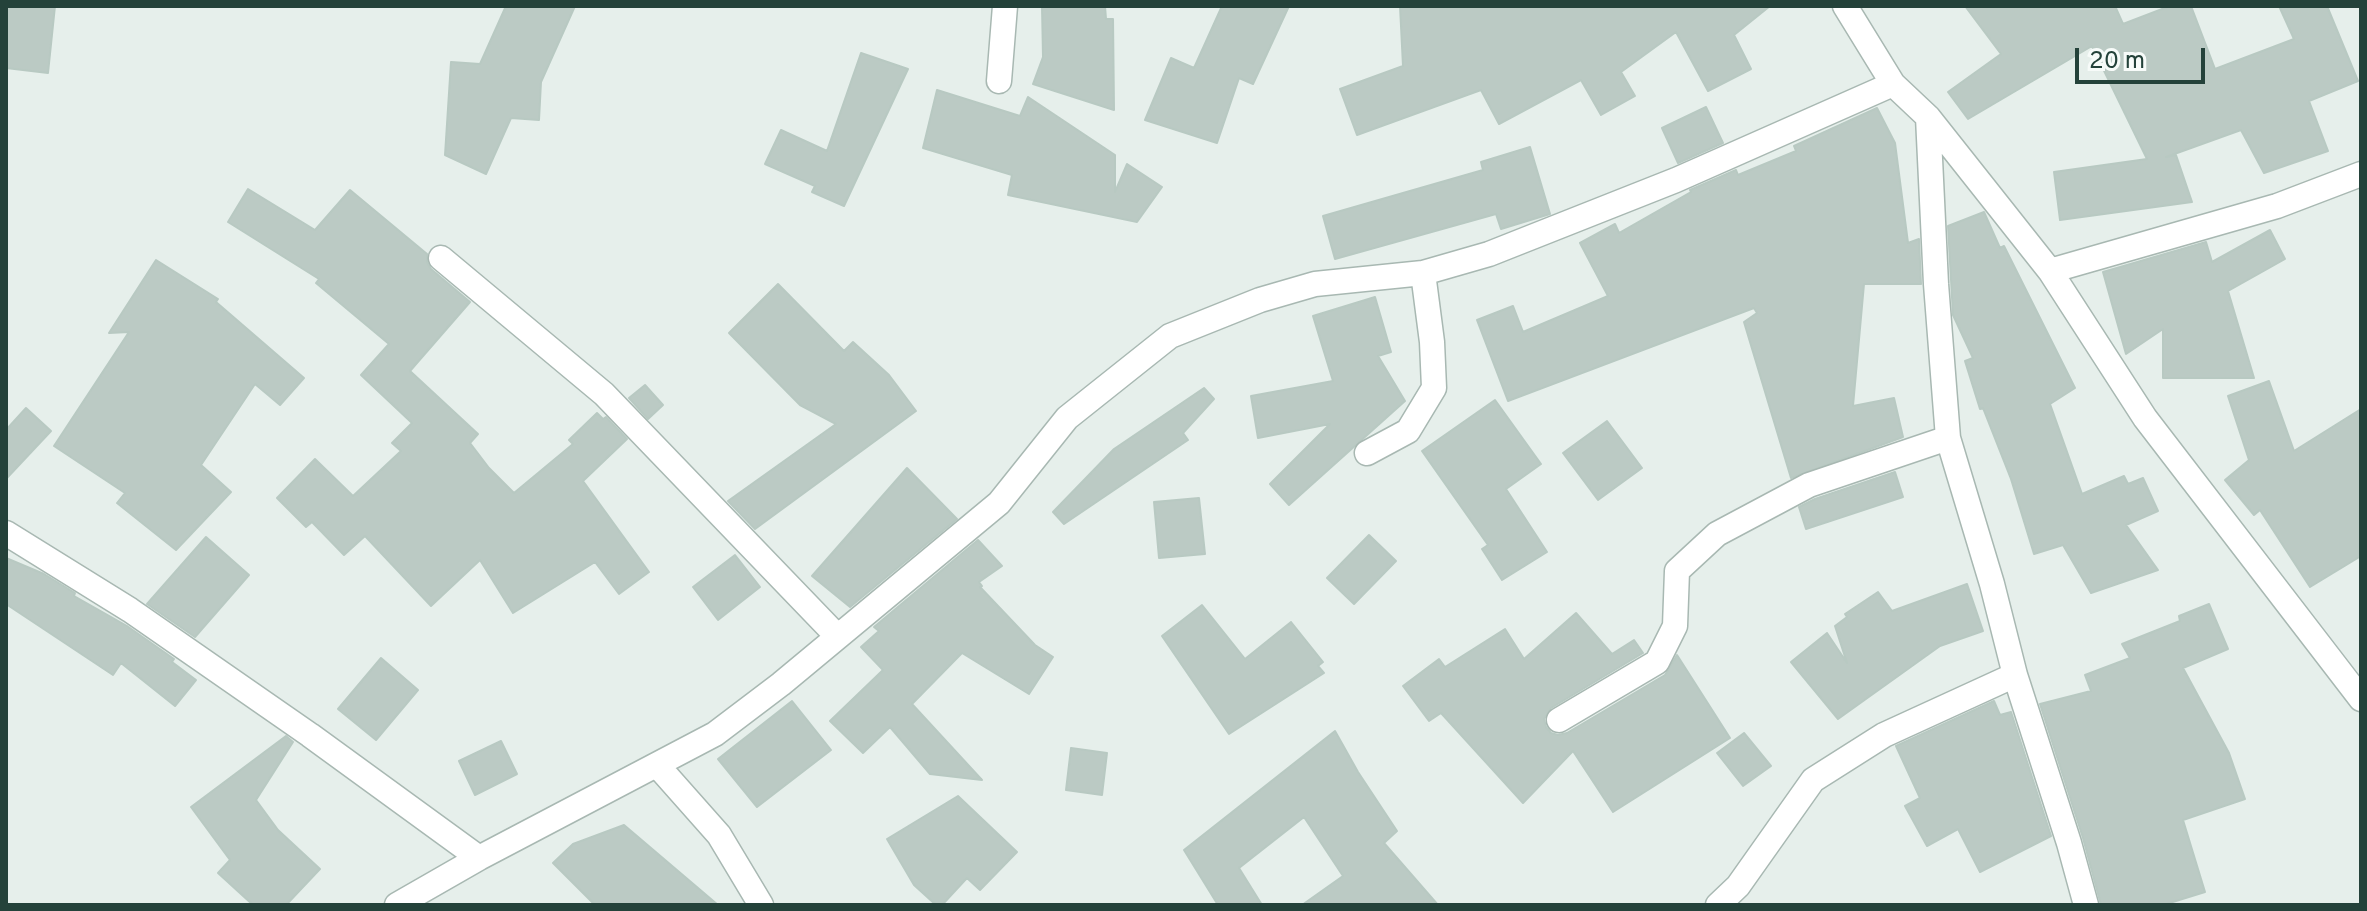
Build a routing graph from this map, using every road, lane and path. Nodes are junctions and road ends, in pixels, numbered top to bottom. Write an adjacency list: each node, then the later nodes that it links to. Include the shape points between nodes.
1 (1005, 6): 3 (street)
2 (1845, 6): 4 (street)
3 (999, 81)
4 (1893, 84): 5 (street); 9 (street, via 1661,186 1489,254)
5 (1928, 117): 8 (street); 10 (street)
6 (2361, 174): 8 (street, via 2277,206)
7 (441, 258): 13 (street, via 604,394)
8 (2050, 271): 15 (street, via 2145,418)
9 (1423, 273): 11 (street, via 1434,388 1408,431); 13 (street, via 1315,284 1170,336 1067,418 999,503)
10 (1948, 438): 14 (street); 16 (street, via 1809,485 1717,534 1677,571 1675,626 1657,662)
11 (1367, 453)
12 (6, 533): 18 (street, via 143,619)
13 (837, 636): 17 (street, via 715,734)
14 (2015, 675): 21 (street, via 1884,735 1813,780 1738,886); 22 (street)
15 (2361, 699)
16 (1559, 720)
17 (657, 765): 18 (street); 20 (street, via 719,835)
18 (479, 858): 19 (street)
19 (397, 905)
20 (761, 905)
21 (1718, 905)
22 (2086, 905)

